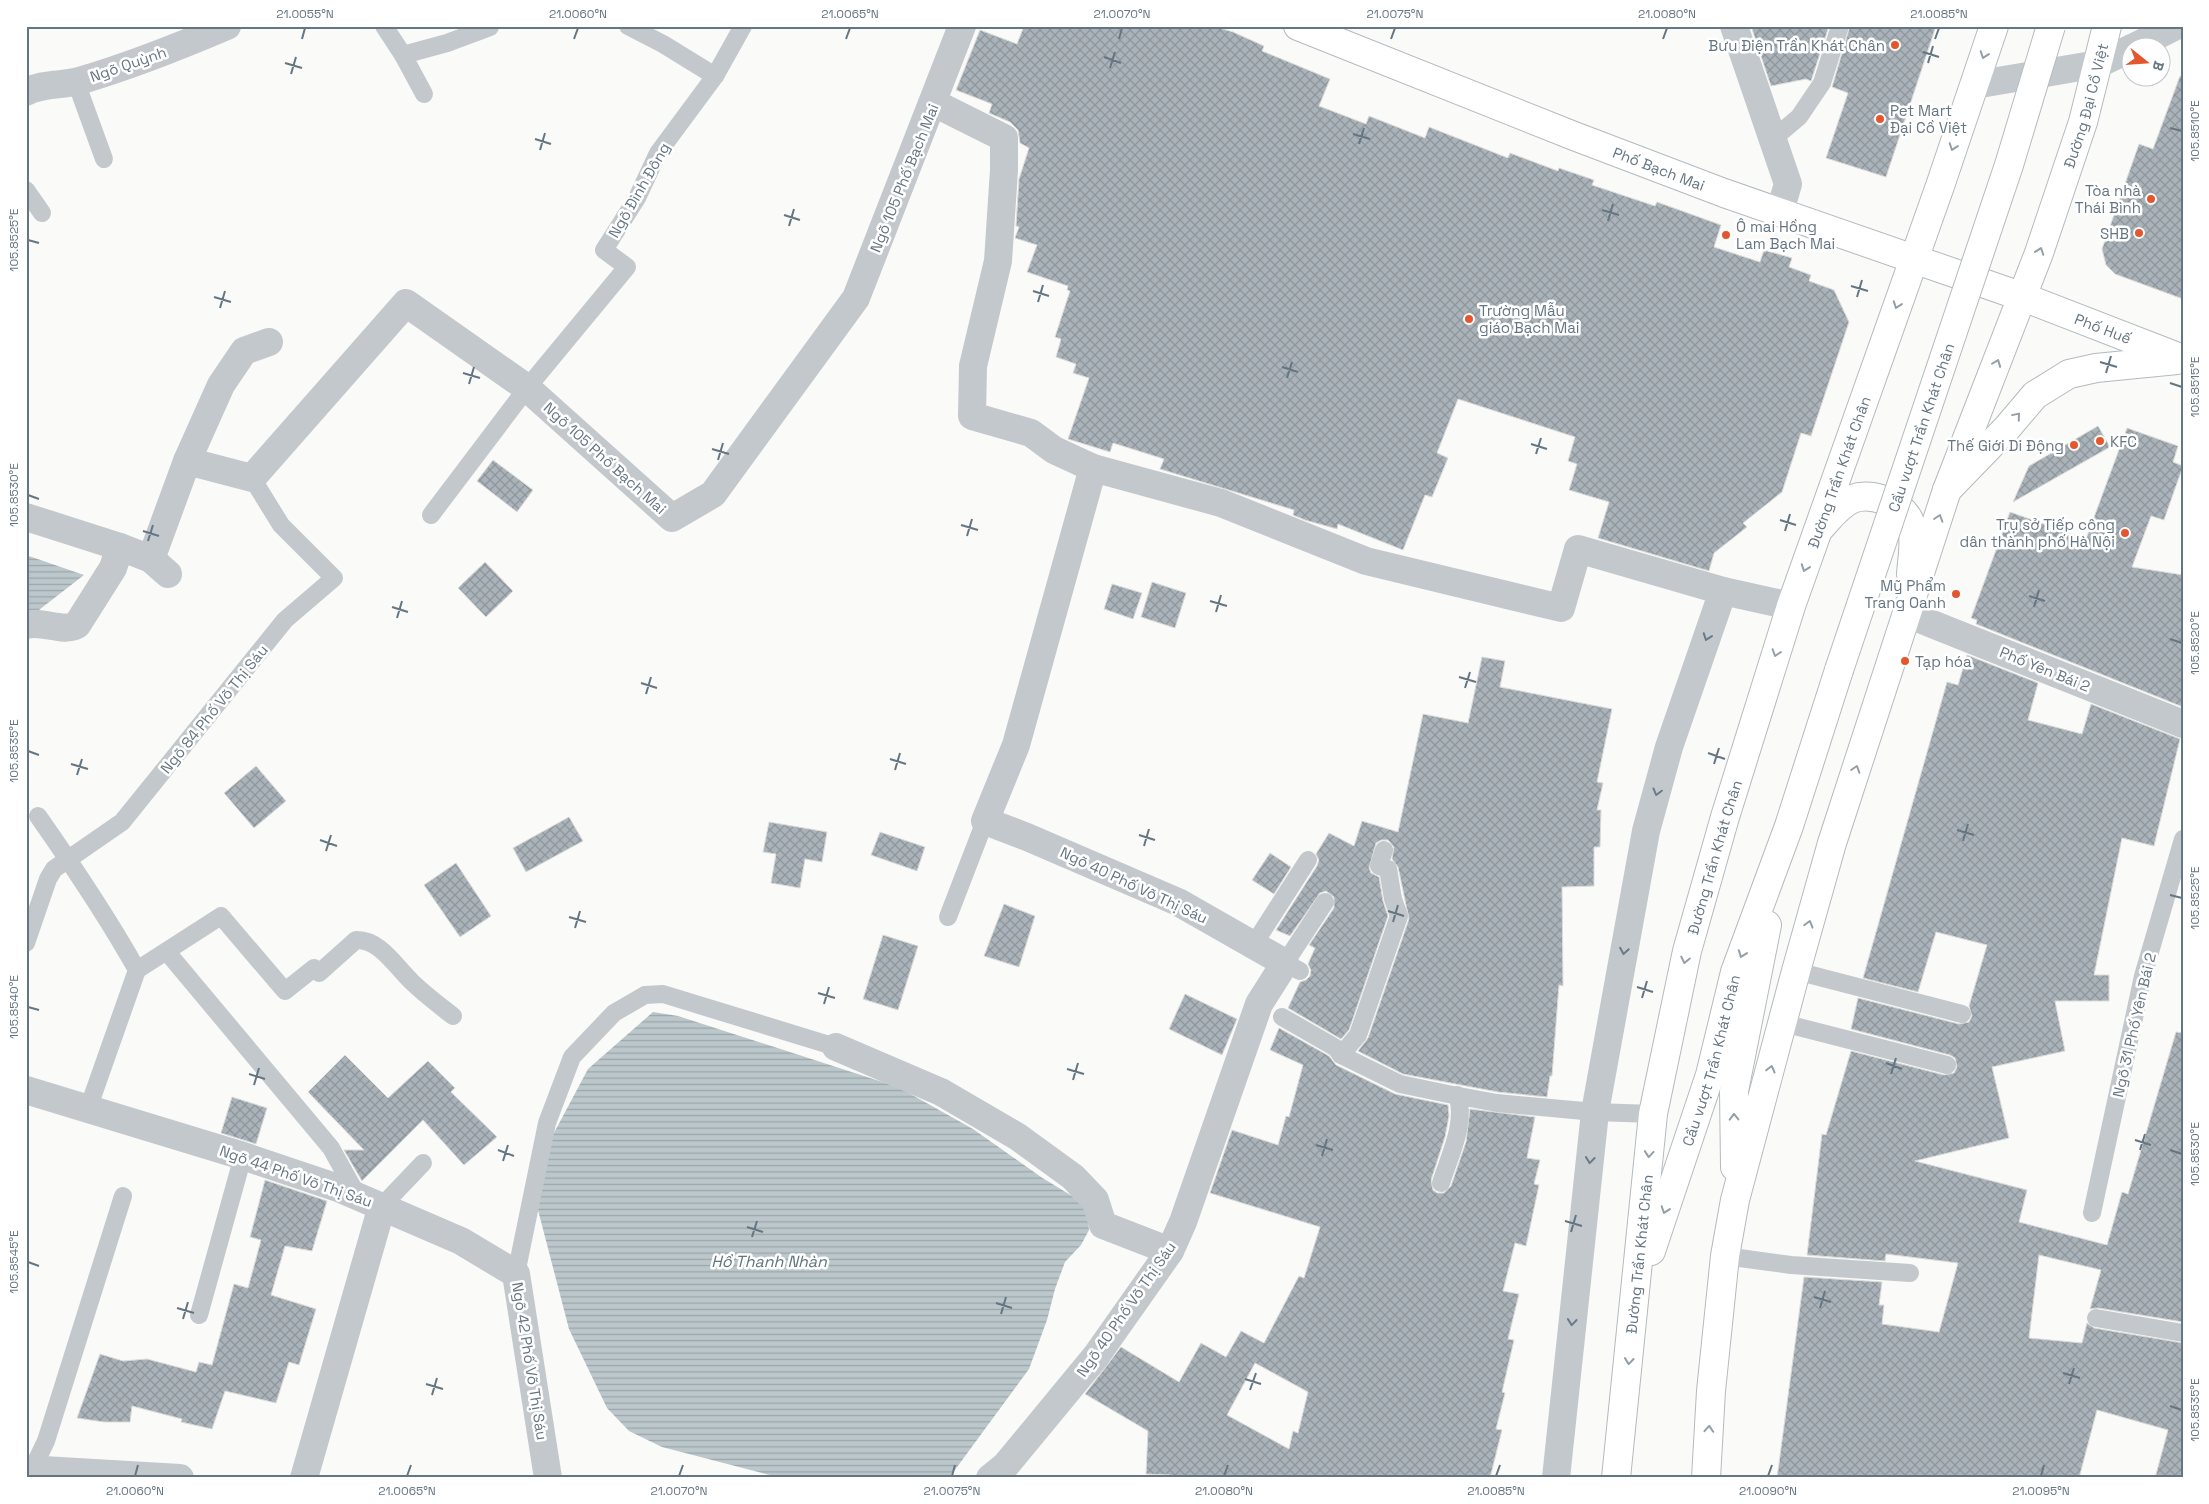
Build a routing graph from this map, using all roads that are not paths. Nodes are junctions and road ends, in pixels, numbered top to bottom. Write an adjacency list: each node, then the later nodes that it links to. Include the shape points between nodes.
1 (227, 26): 19 (street, Ngõ Quỳnh, via 156,56)
2 (384, 26): 16 (lane)
3 (628, 26): 18 (lane)
4 (743, 26): 18 (lane, Ngõ Đình Đông)
5 (962, 26): 23 (street, Ngõ 105 Phố Bạch Mai)
6 (1298, 26): 27 (main road, Phố Bạch Mai, via 1574,136)
7 (1734, 26): 24 (street)
8 (1840, 26): 24 (lane, via 1822,83 1799,117)
9 (1994, 26): 20 (main road, one-way to 20)
10 (2051, 26): 49 (main road, Cầu vượt Trần Khát Chân, bridge, via 2009,165)
11 (2107, 26): 17 (main road, Đường Đại Cồ Việt)
12 (2176, 26): 14 (street)
13 (490, 27): 16 (lane)
14 (2152, 38)
15 (2122, 53): 17 (street)
16 (403, 55): 22 (lane)
17 (2098, 64): 20 (street); 30 (main road, Đường Đại Cồ Việt, one-way to 17, via 2083,122)
18 (715, 76): 33 (lane, Ngõ Đình Đông, via 658,153 637,198 604,250 627,266)
19 (76, 82): 21 (street, Ngõ Quỳnh, via 36,87); 25 (lane)
20 (1974, 85): 29 (main road, one-way to 29)
21 (26, 92)
22 (424, 94)
23 (934, 104): 33 (street, Ngõ 105 Phố Bạch Mai, via 856,298 713,494 672,518); 35 (street, via 1004,138 998,261 973,366 972,416 1030,433 1054,450)
24 (1773, 139): 27 (street, via 1788,184)
25 (104, 159)
26 (26, 190): 28 (lane)
27 (1780, 211): 29 (main road, Phố Bạch Mai)
28 (42, 213)
29 (1914, 259): 30 (main road, Phố Bạch Mai); 40 (main road, Đường Trần Khát Chân, one-way to 40)
30 (2023, 297): 32 (main road, Phố Huế); 37 (main road, one-way to 30)
31 (269, 342): 34 (street, via 244,351 221,385)
32 (2183, 359): 37 (main road, one-way to 32, via 2035,395 2068,374)
33 (527, 388): 36 (street, Ngõ 105 Phố Bạch Mai, via 406,303); 38 (lane)
34 (187, 461): 36 (street); 41 (street, via 159,566)
35 (1093, 468): 42 (street, via 1221,503 1366,561 1561,608 1578,549); 48 (street, via 1016,745)
36 (252, 478): 52 (lane, Ngõ 84 Phố Võ Thị Sáu, via 281,525 334,578 285,620 122,822)
37 (1948, 490): 44 (main road, one-way to 37)
38 (431, 515)
39 (26, 517): 41 (street)
40 (1818, 530): 43 (main road, Đường Trần Khát Chân, one-way to 43); 44 (main road, via 1839,507 1853,499 1887,501 1900,508 1910,521 1913,544)
41 (120, 547): 45 (street, via 113,568 76,625 65,628 40,623)
42 (1723, 591): 43 (street); 72 (street, one-way to 72, via 1669,747 1646,831)
43 (1791, 606): 73 (main road, Đường Trần Khát Chân, one-way to 73, via 1724,817 1687,951)
44 (1907, 614): 46 (street, Phố Yên Bái 2); 61 (main road, one-way to 44, via 1832,843)
45 (26, 625)
46 (2183, 724)
47 (38, 816): 52 (lane)
48 (985, 821): 55 (lane); 57 (street, Ngõ 40 Phố Võ Thị Sáu, via 1178,902)
49 (1789, 826): 79 (main road, Cầu vượt Trần Khát Chân, one-way to 49, via 1734,1091); 86 (main road, Cầu vượt Trần Khát Chân, one-way to 86, via 1736,972 1710,1075)
50 (2183, 839): 81 (lane, Ngõ 31 Phố Yên Bái 2, via 2143,976)
51 (1384, 850): 67 (lane, via 1379,866 1388,869 1399,916 1358,1036)
52 (70, 860): 56 (lane, Ngõ 84 Phố Võ Thị Sáu, via 54,869 48,879); 60 (lane)
53 (1308, 860): 57 (lane)
54 (1325, 902): 59 (lane)
55 (948, 917)
56 (26, 943)
57 (1254, 944): 59 (street, Ngõ 40 Phố Võ Thị Sáu)
58 (166, 952): 60 (lane); 63 (lane, via 221,916 285,991 314,968 319,972 356,940 362,940 380,949 412,982); 77 (lane, via 332,1148)
59 (1292, 967): 82 (street, Ngõ 40 Phố Võ Thị Sáu, via 1259,1004)
60 (137, 970): 71 (lane)
61 (1796, 971): 62 (lane); 65 (main road)
62 (1962, 1014)
63 (453, 1016)
64 (1282, 1017): 67 (lane, via 1336,1048)
65 (1783, 1023): 68 (lane); 79 (main road, one-way to 65)
66 (836, 1047): 82 (street, via 941,1092 1018,1137 1073,1177 1095,1200 1103,1225); 85 (lane, via 663,994 645,995 614,1013 572,1058 547,1122)
67 (1341, 1055): 70 (lane, via 1400,1084)
68 (1947, 1065)
69 (26, 1090): 71 (street, Ngõ 44 Phố Võ Thị Sáu)
70 (1457, 1095): 72 (lane); 76 (lane, via 1461,1105 1458,1128)
71 (88, 1109): 74 (street, Ngõ 44 Phố Võ Thị Sáu)
72 (1595, 1112): 73 (lane); 95 (street, one-way to 95)
73 (1653, 1114): 86 (main road, Đường Trần Khát Chân, one-way to 86)
74 (243, 1156): 77 (street, Ngõ 44 Phố Võ Thị Sáu); 87 (lane)
75 (423, 1164): 80 (lane)
76 (1441, 1183)
77 (357, 1195): 80 (street, Ngõ 44 Phố Võ Thị Sáu)
78 (122, 1196): 90 (lane, via 46,1442)
79 (1735, 1200): 83 (main road)
80 (382, 1206): 85 (street, Ngõ 42 Phố Võ Thị Sáu, via 461,1241); 92 (street, Ngõ 44 Phố Võ Thị Sáu)
81 (2092, 1213)
82 (1170, 1251): 94 (street, Ngõ 40 Phố Võ Thị Sáu, via 1090,1363 1006,1465)
83 (1725, 1256): 84 (lane); 97 (main road, one-way to 83)
84 (1910, 1273)
85 (516, 1274): 93 (street, Ngõ 42 Phố Võ Thị Sáu)
86 (1636, 1295): 96 (main road, Đường Trần Khát Chân, one-way to 96)
87 (199, 1315)
88 (2096, 1318): 89 (lane)
89 (2183, 1333)
90 (29, 1470): 91 (street)
91 (180, 1478)
92 (304, 1478)
93 (548, 1478)
94 (990, 1478)
95 (1556, 1478)
96 (1616, 1478)
97 (1706, 1478)

